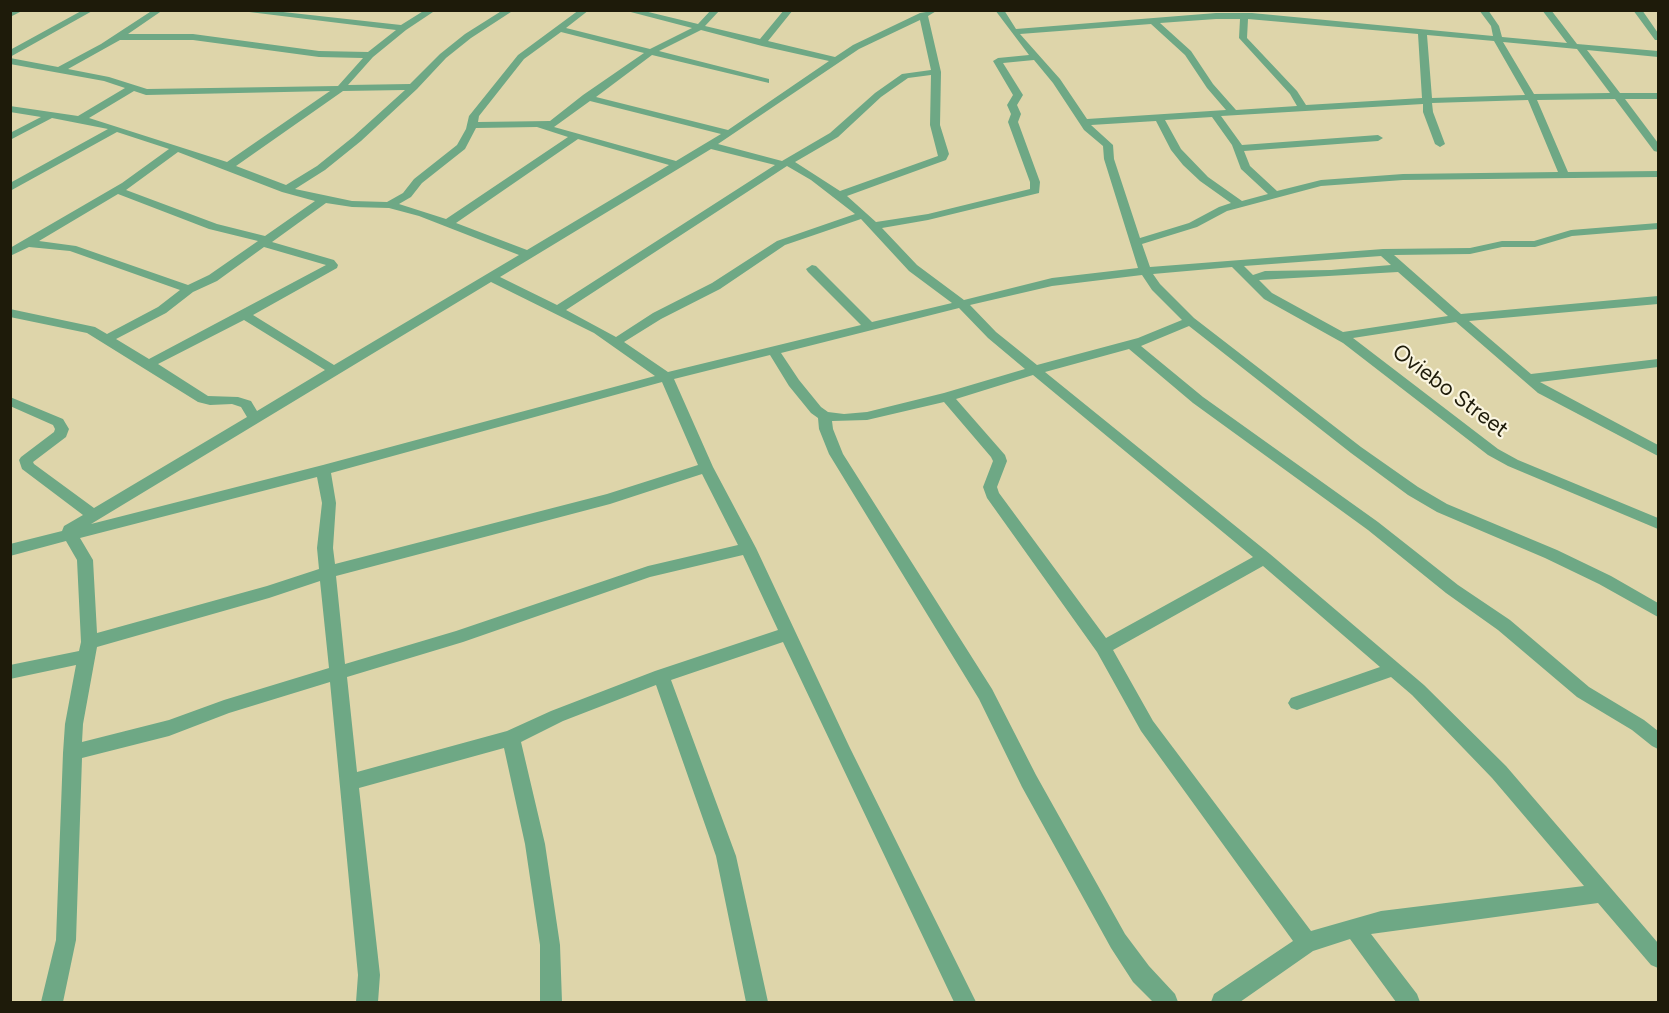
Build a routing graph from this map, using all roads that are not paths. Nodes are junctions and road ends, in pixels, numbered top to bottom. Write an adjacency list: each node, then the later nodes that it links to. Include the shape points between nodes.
1 (20, 10): 17 (street)
2 (90, 10): 31 (street)
3 (159, 10): 25 (street)
4 (237, 10): 20 (street)
5 (432, 10): 20 (street)
6 (585, 10): 22 (street)
7 (627, 10): 21 (street)
8 (716, 10): 21 (street)
9 (789, 10): 28 (street)
10 (999, 10): 24 (street)
11 (1483, 10): 26 (street, via 1495,26 1499,35)
12 (1546, 10): 29 (street)
13 (1637, 10): 27 (street)
14 (493, 13): 15 (street)
15 (507, 13): 40 (street, via 468,36)
16 (928, 13): 35 (street, via 882,33); 38 (street)
17 (10, 15)
18 (1246, 16): 19 (street); 23 (street, via 1351,21); 49 (street, via 1243,38 1294,93)
19 (1153, 21): 24 (street); 50 (street, via 1188,52)
20 (404, 28): 33 (street)
21 (699, 28): 28 (street); 30 (street)
22 (559, 29): 30 (street); 56 (street, via 521,57 474,116)
23 (1422, 31): 26 (street); 47 (street)
24 (1014, 32): 34 (street)
25 (117, 37): 33 (street, via 193,37 319,54); 37 (street)
26 (1496, 38): 29 (street); 46 (street)
27 (1659, 38)
28 (762, 43): 35 (street)
29 (1577, 46): 32 (street); 43 (street)
30 (651, 52): 39 (street); 45 (street)
31 (10, 54)
32 (1659, 54)
33 (370, 55): 42 (street)
34 (1035, 57): 55 (street); 83 (street, via 998,61 1018,94 1012,105 1016,114 1013,122 1035,191)
35 (836, 60): 59 (street)
36 (10, 61): 37 (street)
37 (59, 70): 41 (street)
38 (936, 72): 68 (street, via 905,76 834,135); 76 (street, via 935,125 942,158)
39 (766, 81)
40 (414, 87): 42 (street); 75 (street, via 321,168)
41 (132, 88): 42 (street, via 146,92); 54 (street)
42 (340, 89): 70 (street)
43 (1616, 95): 44 (street); 46 (street); 67 (street)
44 (1659, 96)
45 (586, 97): 57 (street, via 558,121); 59 (street)
46 (1531, 97): 47 (street); 71 (street)
47 (1427, 101): 49 (street); 63 (street)
48 (10, 109): 51 (street)
49 (1303, 109): 50 (street)
50 (1234, 113): 52 (street)
51 (51, 115): 54 (street); 61 (street)
52 (1215, 115): 53 (street); 66 (street)
53 (1160, 117): 55 (street); 79 (street, via 1187,163)
54 (80, 120): 58 (street)
55 (1085, 122): 86 (street, via 1110,150 1109,159)
56 (472, 125): 57 (street); 80 (street, via 461,147 418,181 407,195)
57 (541, 126): 60 (street)
58 (116, 129): 65 (street); 73 (street)
59 (728, 133): 64 (street)
60 (576, 136): 69 (street); 82 (street)
61 (10, 137)
62 (1378, 138): 66 (street)
63 (1440, 144)
64 (708, 145): 68 (street); 69 (street)
65 (177, 148): 70 (street); 74 (street)
66 (1238, 148): 77 (street, via 1245,167)
67 (1659, 149)
68 (785, 163): 76 (street, via 815,177); 100 (street)
69 (676, 164): 90 (street)
70 (229, 166): 75 (street)
71 (1564, 174): 72 (street); 77 (street, via 1346,180)
72 (1659, 174)
73 (10, 188)
74 (117, 190): 85 (street, via 213,227); 87 (street)
75 (286, 190): 78 (street)
76 (839, 195): 81 (street)
77 (1275, 195): 79 (street)
78 (324, 199): 80 (street); 85 (street)
79 (1239, 204): 86 (street, via 1193,225)
80 (389, 205): 82 (street)
81 (863, 215): 83 (street); 108 (street, via 781,243 716,286)
82 (448, 223): 90 (street)
83 (874, 226): 99 (street, via 913,268)
84 (1659, 226): 88 (street, via 1571,233 1535,244 1502,244 1470,251)
85 (265, 241): 97 (street, via 213,278); 102 (street, via 332,265)
86 (1138, 242): 94 (street)
87 (27, 243): 89 (street); 97 (street, via 72,248)
88 (1383, 252): 91 (street); 92 (street)
89 (10, 253)
90 (528, 254): 95 (street)
91 (1234, 263): 94 (street); 96 (street, Oviebo Street)
92 (1400, 268): 96 (street); 103 (street)
93 (812, 269): 105 (street)
94 (1145, 271): 99 (street, via 1052,282); 104 (street)
95 (491, 277): 100 (street); 114 (street)
96 (1250, 279): 106 (street, Oviebo Street, via 1268,296)
97 (189, 289): 107 (street, via 162,310)
98 (1659, 300): 103 (street)
99 (962, 304): 105 (street); 113 (street)
100 (559, 309): 108 (street)
101 (10, 313): 107 (street, via 91,330)
102 (245, 315): 112 (street); 114 (street)
103 (1458, 318): 106 (street); 116 (street)
104 (1190, 321): 109 (street); 131 (street, via 1420,496 1551,554)
105 (870, 327): 110 (street)
106 (1341, 336): 125 (street, Oviebo Street, via 1493,452)
107 (106, 339): 112 (street)
108 (616, 342): 115 (street)
109 (1131, 344): 113 (street); 141 (street, via 1205,405 1504,626 1583,692)
110 (774, 351): 115 (street); 119 (street, via 794,382)
111 (1659, 363): 116 (street)
112 (149, 364): 120 (street, via 203,399 246,404)
113 (1035, 370): 117 (street); 129 (street)
114 (335, 371): 120 (street)
115 (666, 377): 122 (street); 123 (street)
116 (1528, 379): 121 (street)
117 (947, 397): 119 (street, via 867,416); 133 (street, via 998,455 992,494)
118 (14, 407): 124 (street, via 58,422 60,434 26,460 27,466)
119 (825, 416): 153 (street, via 836,454 986,694 1029,781 1118,941)
120 (255, 419): 124 (street)
121 (1659, 451)
122 (706, 467): 127 (street); 130 (street, via 574,509)
123 (323, 470): 126 (street); 130 (street, via 329,503 325,548)
124 (94, 515): 126 (street)
125 (1659, 524)
126 (62, 537): 128 (street); 134 (street, via 85,560)
127 (748, 548): 132 (street); 136 (street, via 648,572 457,637)
128 (10, 550)
129 (1264, 558): 133 (street); 135 (street)
130 (328, 572): 134 (street); 136 (street)
131 (1659, 611)
132 (787, 634): 138 (street); 152 (street)
133 (1103, 647): 146 (street, via 1147,726)
134 (88, 649): 137 (street); 142 (street)
135 (1395, 669): 139 (street); 144 (street, via 1499,772)
136 (337, 671): 142 (street, via 169,728); 143 (street)
137 (10, 672)
138 (661, 676): 140 (street); 151 (street, via 726,855)
139 (1297, 703)
140 (511, 738): 143 (street); 150 (street, via 550,945)
141 (1659, 741)
142 (72, 753): 148 (street, via 66,940)
143 (350, 782): 149 (street, via 369,975)
144 (1604, 893): 145 (street, via 1380,921); 147 (street)
145 (1354, 928): 146 (street); 155 (street)
146 (1307, 943): 154 (street)
147 (1659, 958)
148 (52, 1002)
149 (367, 1002)
150 (551, 1002)
151 (757, 1002)
152 (965, 1002)
153 (1167, 1002)
154 (1222, 1002)
155 (1409, 1002)

